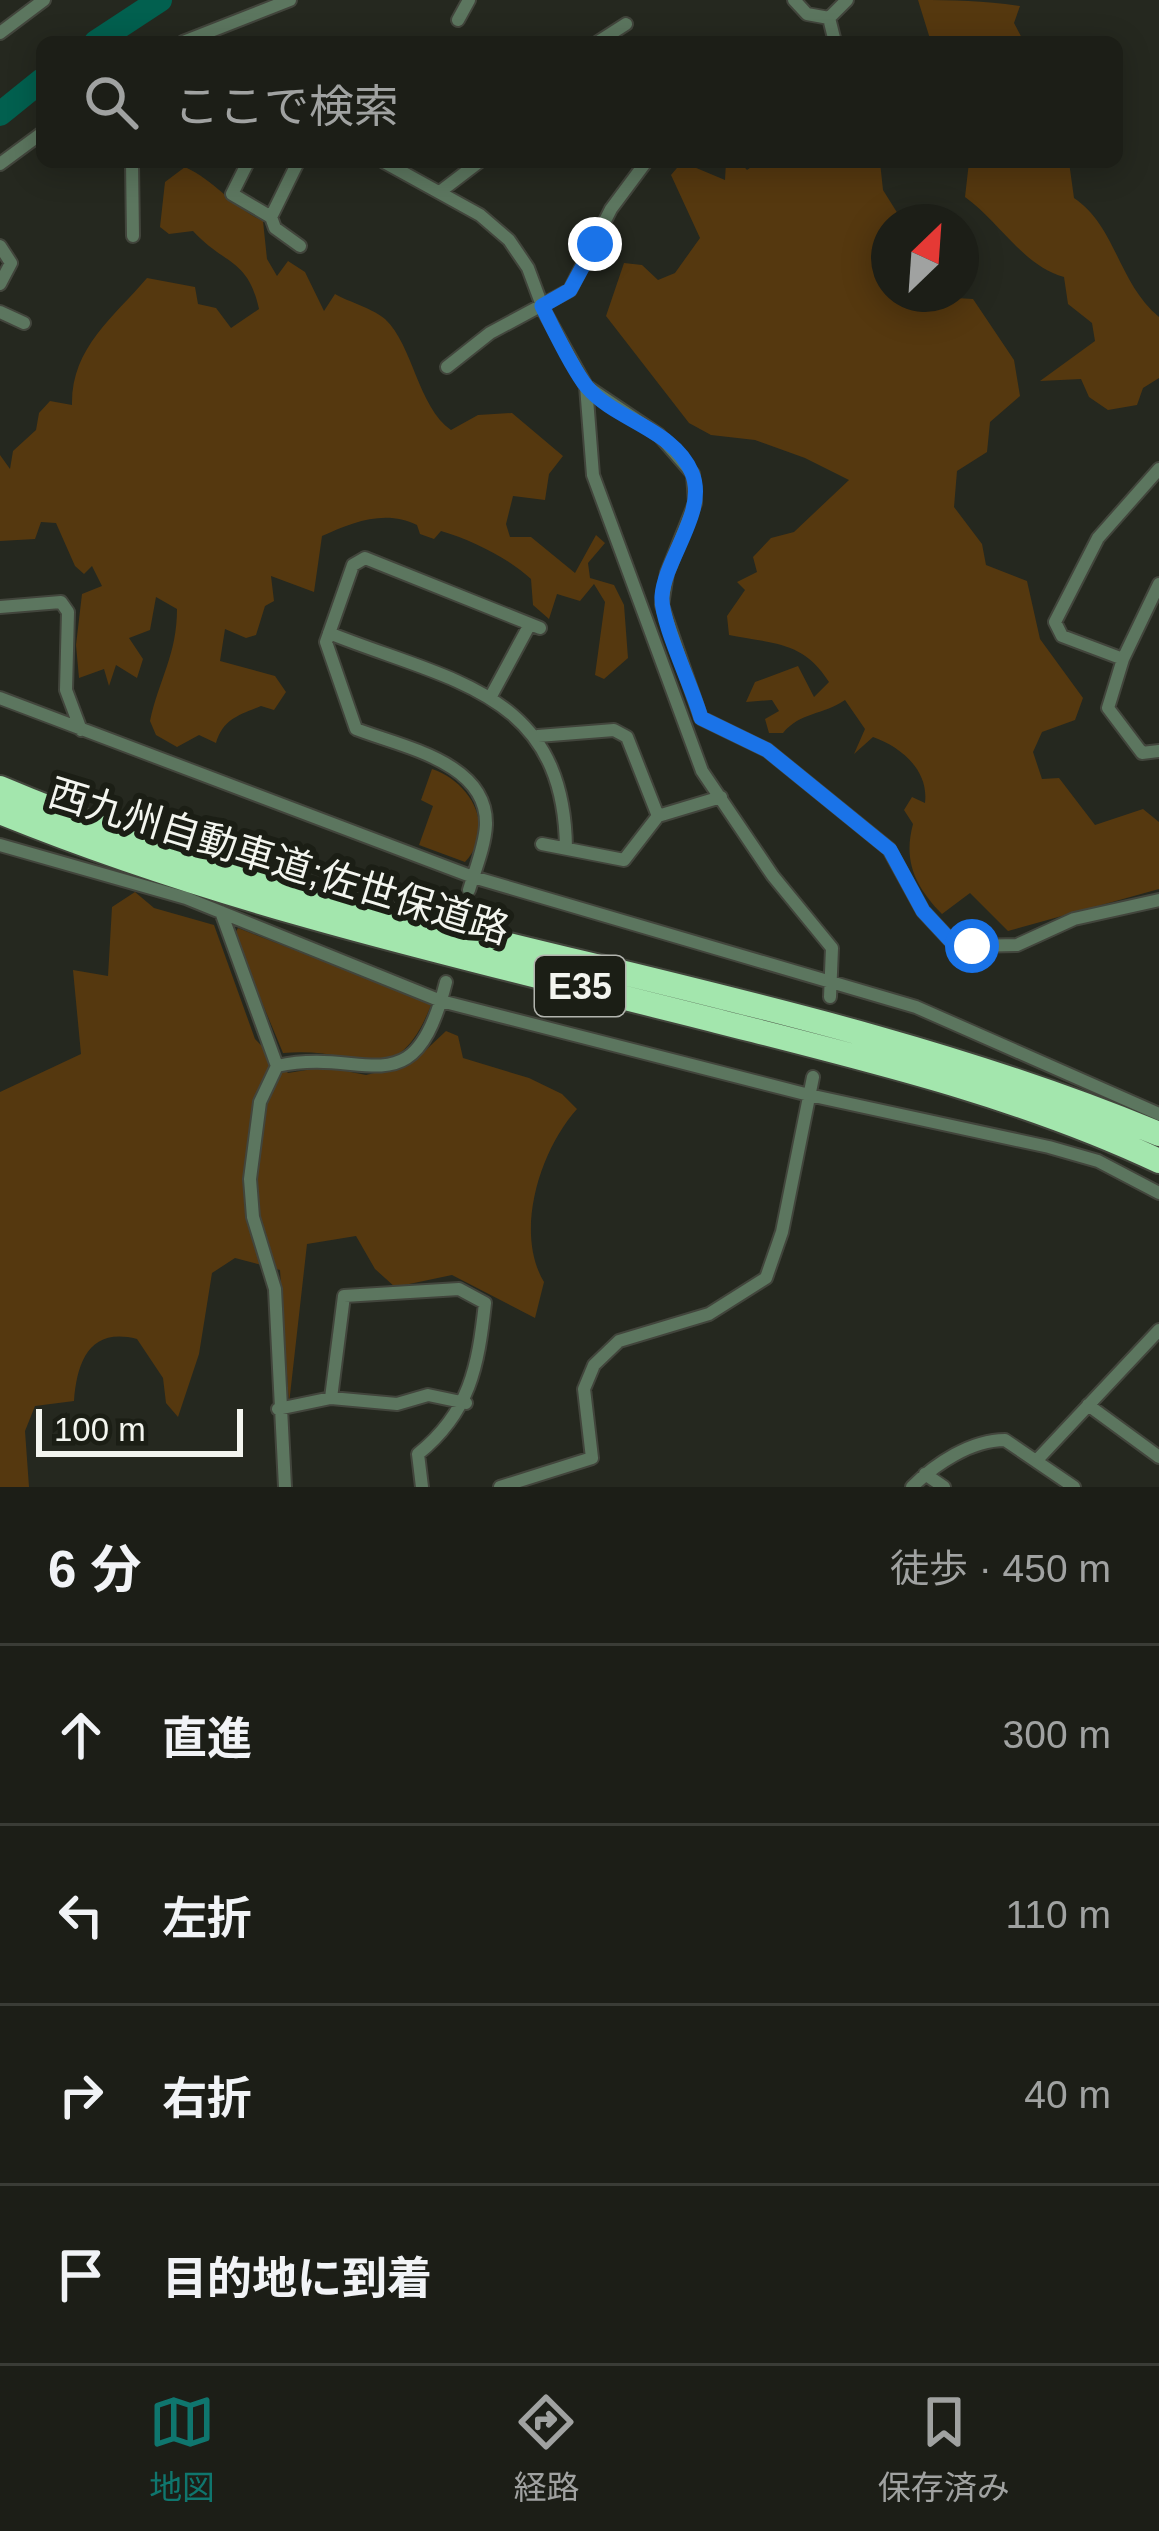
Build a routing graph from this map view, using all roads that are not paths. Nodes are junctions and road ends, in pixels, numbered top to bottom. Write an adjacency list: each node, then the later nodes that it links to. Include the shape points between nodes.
1 (44, 0): 11 (street)
2 (236, 0): 7 (street)
3 (290, 0): 7 (street)
4 (469, 0): 9 (street)
5 (794, 0): 8 (street)
6 (847, 0): 8 (street)
7 (241, 15): 12 (street)
8 (829, 19): 14 (street)
9 (458, 20)
10 (626, 24): 13 (street)
11 (0, 33)
12 (197, 36)
13 (607, 36)
14 (834, 36)
15 (36, 137): 16 (street)
16 (0, 164)
17 (132, 168): 25 (street)
18 (245, 168): 24 (street, via 232,194)
19 (295, 168): 24 (street)
20 (396, 168): 23 (street)
21 (471, 168): 23 (street)
22 (642, 168): 29 (street, via 570,290)
23 (440, 191): 29 (street, via 509,240)
24 (271, 217): 27 (street)
25 (133, 236)
26 (0, 246): 28 (street, via 11,263)
27 (300, 246)
28 (0, 284)
29 (542, 306): 32 (street); 33 (street)
30 (0, 312): 31 (street)
31 (24, 323)
32 (447, 367)
33 (586, 386): 45 (street, via 593,476 695,754); 52 (street, via 659,435 693,474 695,503 662,605 701,718 767,750 890,850 923,911 950,940 1017,945 1074,920)
34 (1159, 469): 38 (street, via 1098,538 1055,622 1062,636)
35 (1159, 584): 38 (street)
36 (0, 608): 41 (street, via 49,601 68,612 66,690)
37 (329, 633): 40 (street); 40 (street, via 352,565 364,558 535,626); 51 (street, via 356,729 447,764 476,789 486,829)
38 (1123, 659): 43 (street, via 1108,708 1142,753)
39 (0, 698): 41 (street)
40 (490, 698): 42 (street)
41 (81, 730): 51 (street)
42 (538, 736): 47 (street, via 614,730 627,737); 50 (street, via 561,785)
43 (1159, 751)
44 (0, 788): 61 (highway, 西九州自動車道;佐世保道路 / E35, via 277,884 919,1050)
45 (721, 797): 47 (street); 55 (street, via 832,948)
46 (0, 812): 62 (highway, 西九州自動車道;佐世保道路 / E35, via 302,914 925,1075)
47 (658, 816): 50 (street, via 625,860)
48 (542, 844): 50 (street)
49 (0, 845): 53 (street)
50 (566, 848)
51 (471, 884): 55 (street)
52 (1159, 900)
53 (220, 911): 56 (street); 57 (street)
54 (446, 982): 56 (street)
55 (832, 991): 60 (street, via 916,1007)
56 (441, 1001): 57 (street, via 426,1040 402,1063 359,1068 326,1058); 59 (street)
57 (277, 1066): 70 (street, via 260,1102 250,1179 275,1289)
58 (813, 1077): 59 (street)
59 (809, 1095): 63 (street, via 1049,1147); 76 (street, via 766,1278 709,1313 619,1341 584,1389 592,1458)
60 (1159, 1114)
61 (1159, 1134)
62 (1159, 1160)
63 (1159, 1193)
64 (1159, 1330): 65 (street)
65 (1144, 1345): 66 (street); 69 (street)
66 (1159, 1355)
67 (331, 1398): 68 (street, via 397,1404 428,1395); 68 (street, via 344,1296 459,1289 485,1303); 70 (street)
68 (466, 1403): 75 (street, via 418,1454)
69 (1088, 1405): 71 (street); 72 (street)
70 (278, 1409): 74 (street)
71 (1159, 1457)
72 (1037, 1460): 73 (street, via 993,1440); 79 (street)
73 (925, 1474): 77 (street); 78 (street)
74 (285, 1487)
75 (422, 1487)
76 (500, 1487)
77 (912, 1487)
78 (944, 1487)
79 (1074, 1487)

